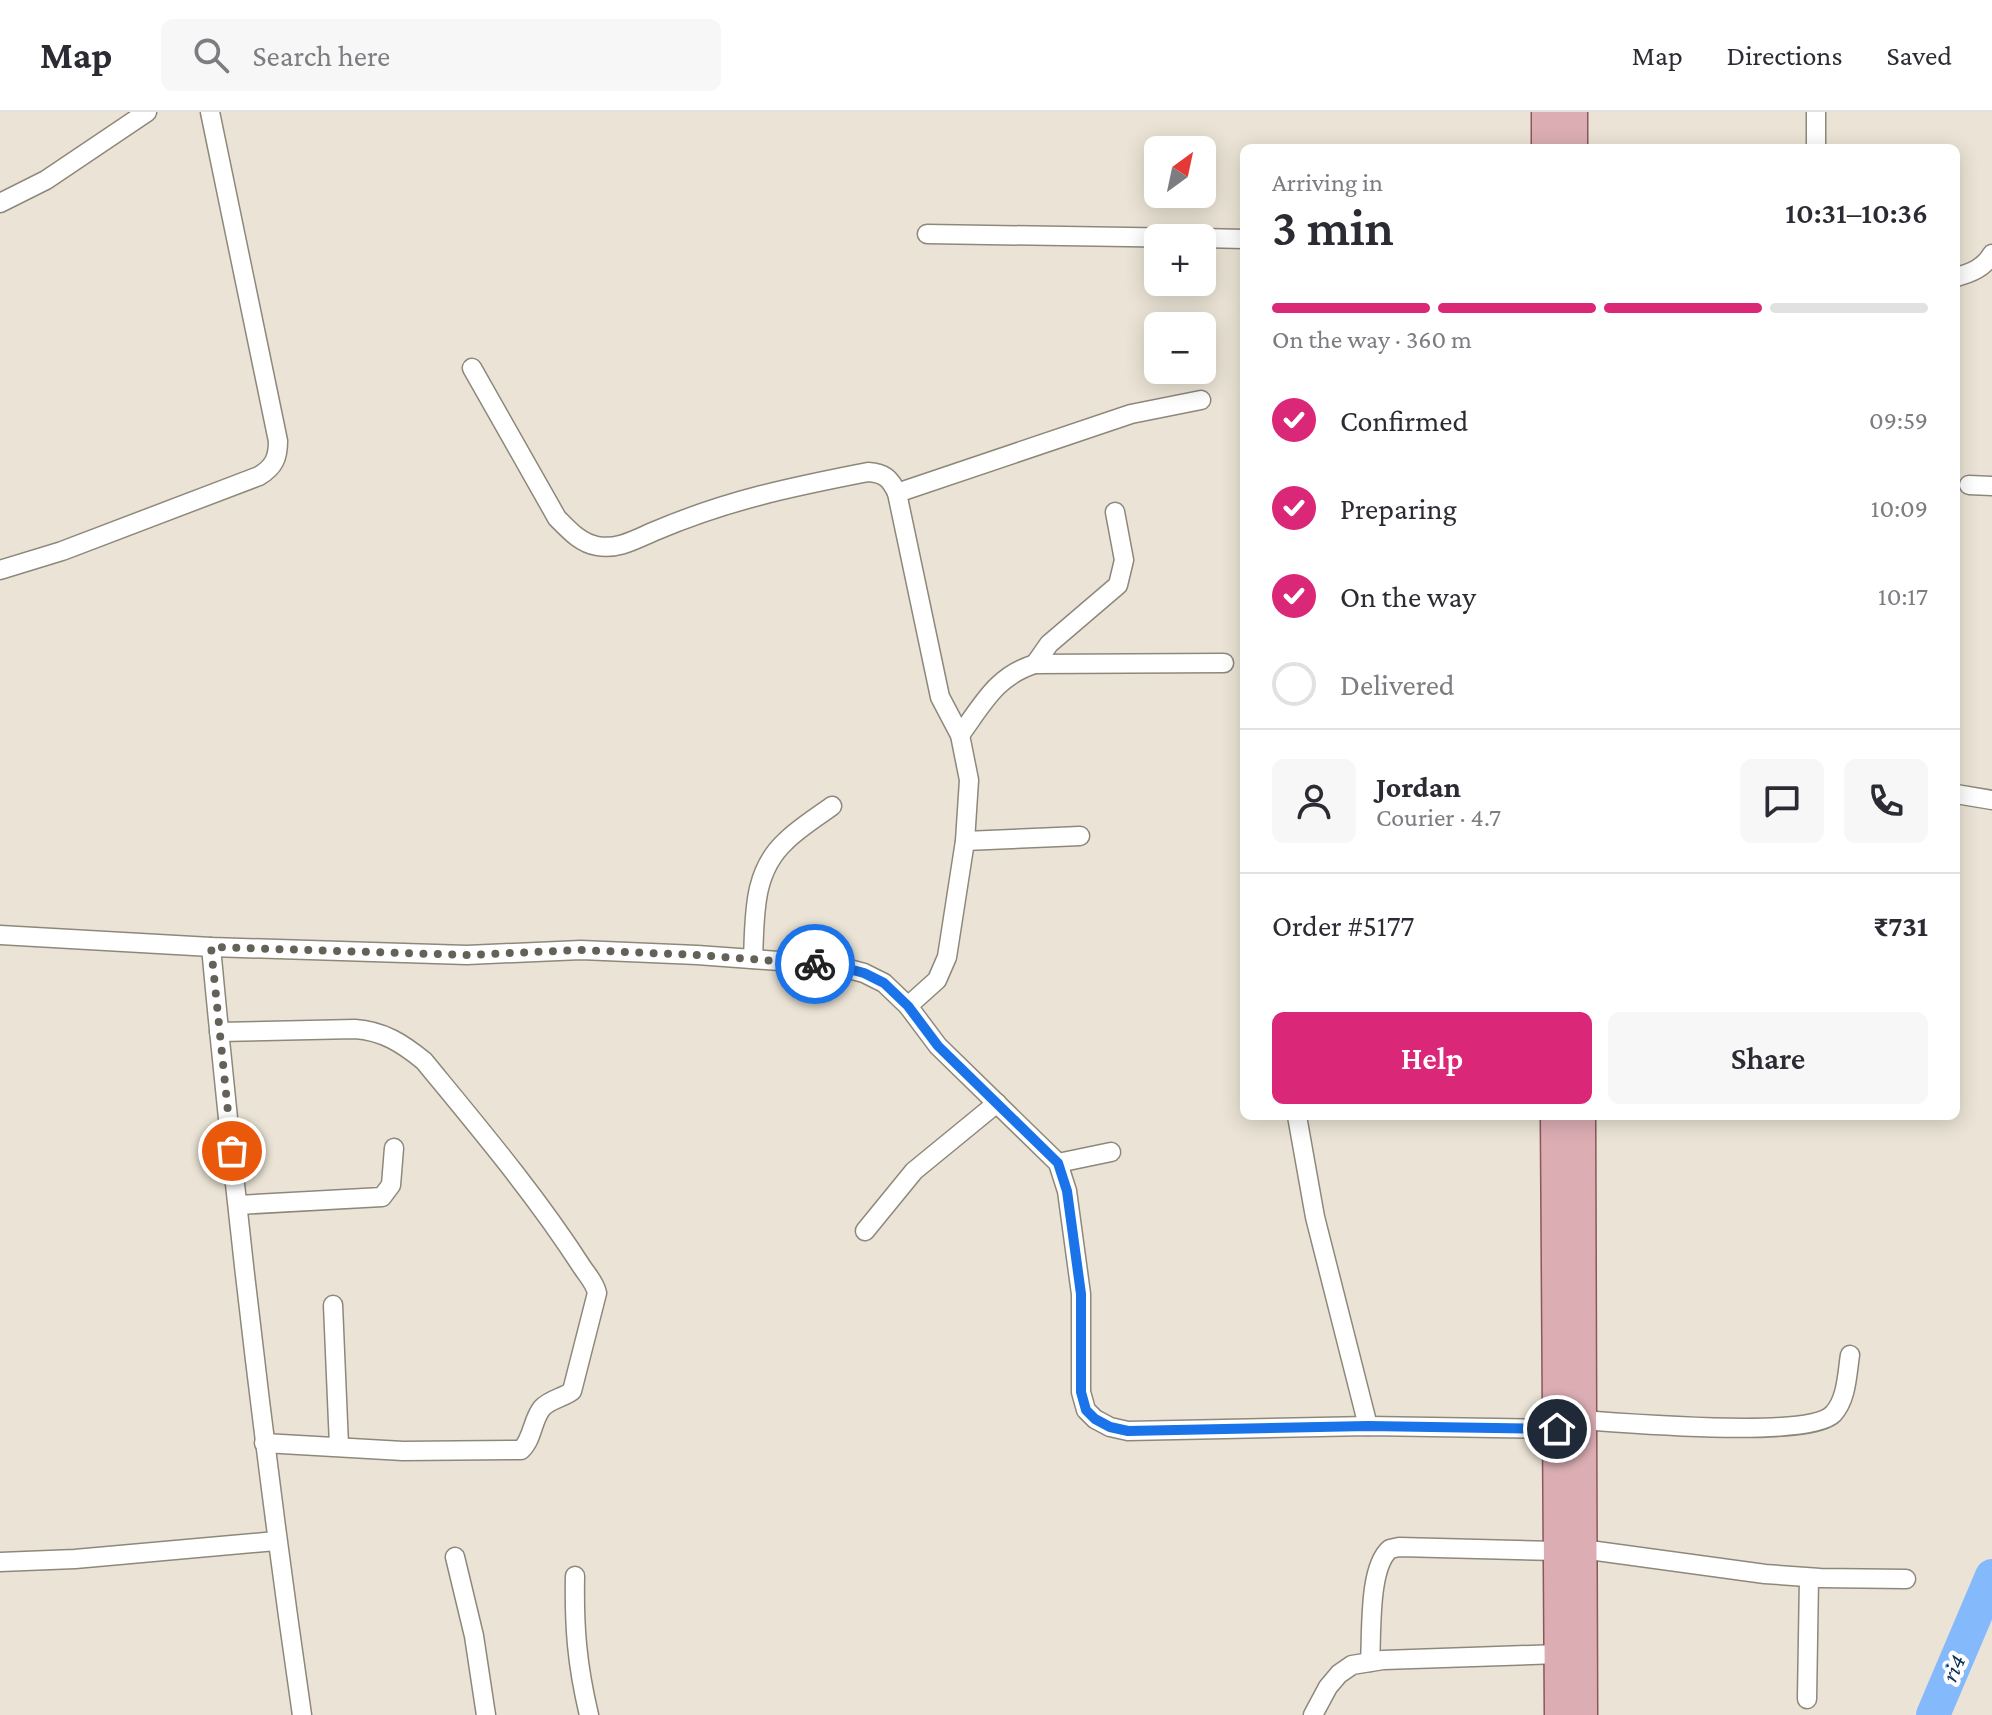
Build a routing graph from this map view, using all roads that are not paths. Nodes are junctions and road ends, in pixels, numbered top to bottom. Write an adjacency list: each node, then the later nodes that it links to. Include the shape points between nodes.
1 (147, 112): 9 (street, via 46,180)
2 (210, 112): 22 (street, via 278,455 259,476)
3 (1546, 112): 6 (main road)
4 (1573, 112): 7 (main road)
5 (1816, 112): 8 (street)
6 (1546, 144)
7 (1573, 144)
8 (1816, 144)
9 (0, 203)
10 (927, 234): 11 (street)
11 (1144, 237)
12 (1216, 238): 13 (street)
13 (1240, 239)
14 (1992, 254): 15 (street, via 1987,263)
15 (1960, 276)
16 (472, 368): 20 (street, via 557,518 574,537 596,546 620,546 772,490 868,472 882,473)
17 (1201, 400): 20 (street, via 1131,414)
18 (1969, 485): 19 (street)
19 (1992, 486)
20 (897, 493): 25 (street, via 940,697)
21 (1115, 512): 24 (street, via 1124,560 1118,585 1049,644)
22 (0, 570)
23 (1224, 663): 24 (street)
24 (1035, 664): 25 (street, via 1003,678)
25 (960, 735): 30 (street, via 969,780)
26 (1960, 795): 27 (street)
27 (1992, 800)
28 (832, 806): 33 (street, via 786,840 761,877)
29 (1080, 836): 30 (street)
30 (965, 841): 34 (street, via 947,957 937,980)
31 (0, 935): 32 (street)
32 (211, 947): 33 (street, via 467,955 581,950); 35 (street)
33 (753, 959): 34 (street, via 834,965 864,973)
34 (908, 1006): 36 (street, via 938,1046)
35 (219, 1032): 43 (street); 50 (street, via 363,1030 406,1046 523,1183 595,1285 577,1381 564,1398 540,1411 521,1450)
36 (997, 1103): 42 (street); 44 (street, via 914,1171)
37 (1298, 1120): 48 (street, via 1315,1217)
38 (1555, 1120): 47 (main road)
39 (1581, 1120): 47 (main road)
40 (394, 1148): 43 (street, via 391,1185 382,1197)
41 (1111, 1152): 42 (street)
42 (1058, 1163): 48 (street, via 1067,1191 1081,1294 1081,1392 1095,1419 1128,1431)
43 (238, 1205): 49 (street)
44 (865, 1231)
45 (333, 1305): 50 (street)
46 (1850, 1355): 47 (street, via 1840,1404 1820,1422 1753,1428)
47 (1569, 1425): 48 (street); 52 (main road)
48 (1368, 1426)
49 (264, 1443): 50 (street); 51 (street)
50 (339, 1446)
51 (276, 1541): 54 (street); 61 (street)
52 (1570, 1550): 56 (street); 58 (main road); 59 (street, via 1390,1549 1379,1563 1375,1584); 66 (main road)
53 (455, 1557): 62 (street)
54 (0, 1562)
55 (575, 1576): 63 (street, via 577,1667)
56 (1809, 1578): 57 (street); 60 (street)
57 (1906, 1579)
58 (1559, 1654): 59 (street); 65 (main road)
59 (1370, 1662): 64 (street, via 1339,1674)
60 (1807, 1699)
61 (302, 1715)
62 (486, 1715)
63 (589, 1715)
64 (1313, 1715)
65 (1559, 1715)
66 (1583, 1715)

